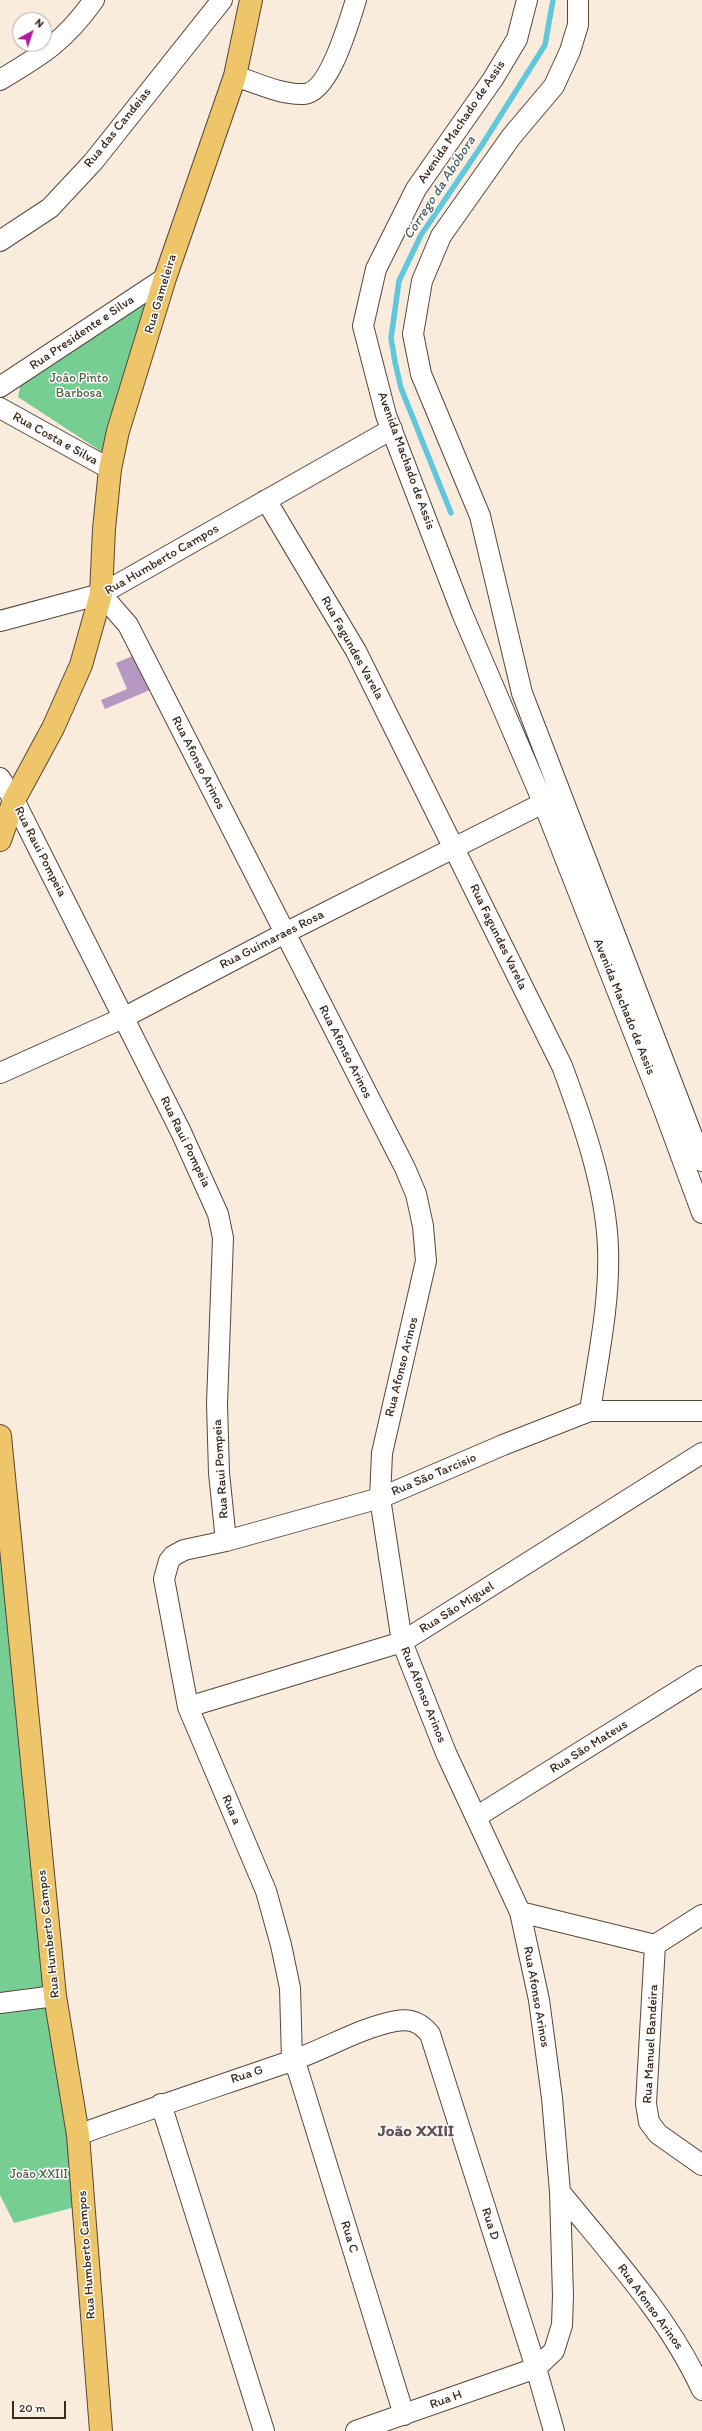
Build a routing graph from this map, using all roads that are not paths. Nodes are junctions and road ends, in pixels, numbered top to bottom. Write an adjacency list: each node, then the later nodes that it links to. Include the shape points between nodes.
1 (94, 0): 8 (street, via 76,25 48,50)
2 (222, 0): 9 (street, Rua das Candeias, via 93,162 50,208)
3 (251, 0): 7 (main road, Rua Gameleira)
4 (356, 0): 7 (street, via 338,52 322,82 314,91 305,94 291,93)
5 (526, 0): 13 (street, Avenida Machado de Assis, via 517,39 493,80 416,189 376,269 363,326)
6 (578, 0): 19 (street, Avenida Machado de Assis, via 578,25 570,51 554,86 511,137 441,236 422,281 413,334 421,374 480,516 522,693)
7 (235, 76): 10 (main road, Rua Gameleira)
8 (0, 80)
9 (0, 241)
10 (165, 278): 11 (street, Rua Presidente e Silva); 14 (main road, Rua Gameleira, via 118,431)
11 (0, 387)
12 (0, 408): 14 (street, Rua Costa e Silva)
13 (392, 429): 15 (street, Rua Humberto Campos); 19 (street, Avenida Machado de Assis, via 462,613)
14 (110, 469): 16 (main road, Rua Gameleira)
15 (266, 500): 16 (street, Rua Humberto Campos); 22 (street, Rua Fagundes Varela, via 356,652)
16 (101, 594): 17 (street); 20 (main road, Rua Humberto Campos, via 82,666 53,728); 23 (street, Rua Afonso Arinos, via 128,625)
17 (0, 621)
18 (0, 779): 20 (street, Rua Raui Pompeia)
19 (551, 798): 22 (street, Rua Guimaraes Rosa); 26 (street, Avenida Machado de Assis); 27 (street, Avenida Machado de Assis)
20 (14, 800): 21 (main road, Rua Humberto Campos); 24 (street, Rua Raui Pompeia)
21 (0, 840)
22 (453, 847): 23 (street, Rua Guimaraes Rosa); 28 (street, Rua Fagundes Varela, via 562,1066 589,1141 608,1247 607,1302)
23 (285, 933): 24 (street, Rua Guimaraes Rosa); 32 (street, Rua Afonso Arinos, via 405,1168 416,1194 423,1226 426,1261 382,1453)
24 (123, 1018): 25 (street, Rua Guimaraes Rosa); 33 (street, Rua Raui Pompeia, via 201,1174 218,1214 223,1238 217,1404 219,1473)
25 (0, 1073)
26 (702, 1161)
27 (702, 1213)
28 (590, 1411): 29 (street, Rua São Tarcisio); 32 (street, Rua São Tarcisio)
29 (702, 1411)
30 (0, 1436): 42 (main road, Rua Humberto Campos)
31 (702, 1453): 35 (street, Rua São Miguel)
32 (380, 1498): 33 (street, Rua São Tarcisio); 35 (street, Rua Afonso Arinos)
33 (226, 1541): 34 (street, Rua São Tarcisio, via 184,1550)
34 (169, 1561): 37 (street, Rua a, via 164,1579)
35 (402, 1642): 37 (street, Rua São Miguel); 38 (street, Rua Afonso Arinos, via 446,1753)
36 (702, 1676): 38 (street, Rua São Mateus)
37 (188, 1707): 45 (street, Rua a, via 266,1891 290,1988)
38 (476, 1817): 39 (street, Rua Afonso Arinos)
39 (520, 1912): 41 (street); 49 (street, Rua Afonso Arinos, via 539,2000 552,2098)
40 (702, 1915): 41 (street)
41 (655, 1945): 48 (street, Rua Manuel Bandeira, via 646,2104 649,2122 658,2134)
42 (55, 1996): 43 (street); 47 (main road, Rua Humberto Campos)
43 (0, 2003)
44 (417, 2022): 45 (street, Rua G, via 396,2021); 50 (street, Rua D, via 430,2034)
45 (292, 2061): 46 (street, Rua G); 52 (street, Rua C, via 298,2071)
46 (161, 2104): 47 (street, Rua G); 54 (street)
47 (78, 2136): 53 (main road, Rua Humberto Campos)
48 (702, 2165)
49 (560, 2192): 50 (street, Rua Afonso Arinos, via 562,2325 554,2351); 51 (street, Rua Afonso Arinos, via 659,2315 689,2362)
50 (536, 2368): 52 (street, Rua H); 56 (street, Rua D)
51 (702, 2390)
52 (404, 2415): 55 (street, Rua H)
53 (101, 2431)
54 (264, 2431)
55 (356, 2431)
56 (554, 2431)

